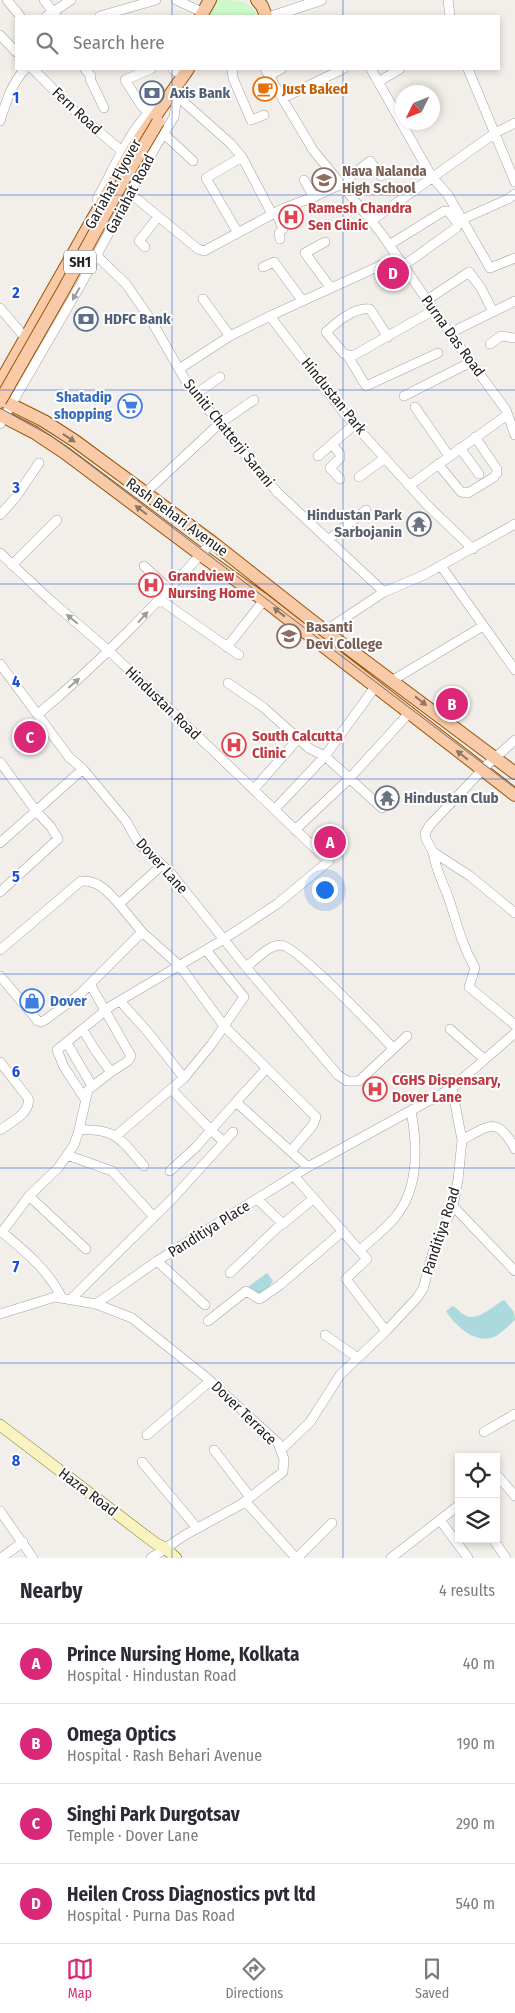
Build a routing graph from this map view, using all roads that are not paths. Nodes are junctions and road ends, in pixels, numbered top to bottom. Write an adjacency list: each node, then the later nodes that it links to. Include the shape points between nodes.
1 (7, 0): 10 (street)
2 (44, 0): 11 (street)
3 (70, 0): 11 (street)
4 (156, 0): 12 (street)
5 (176, 0): 9 (street)
6 (257, 0): 13 (main road)
7 (321, 0): 14 (street)
8 (448, 0): 15 (street)
9 (205, 6)
10 (19, 15)
11 (52, 15)
12 (104, 15)
13 (266, 15)
14 (276, 15)
15 (449, 15)
16 (0, 34): 17 (street)
17 (14, 46)
18 (24, 70): 35 (street, via 9,94)
19 (34, 70): 39 (street, Fern Road)
20 (90, 70): 33 (street)
21 (149, 70): 36 (street, via 125,80)
22 (198, 70): 31 (main road, SH1)
23 (232, 70): 34 (street, via 251,120)
24 (341, 70): 32 (street)
25 (372, 70): 30 (street)
26 (398, 70): 30 (street)
27 (468, 70): 38 (street)
28 (182, 71): 31 (main road, SH1)
29 (267, 72): 32 (street, Purna Das Road)
30 (378, 82): 43 (street)
31 (175, 94): 36 (main road, Gariahat Flyover / SH1); 40 (street)
32 (283, 98): 46 (street, Purna Das Road, via 313,150)
33 (104, 108)
34 (264, 114)
35 (0, 118)
36 (156, 122): 39 (street, via 136,127); 41 (street); 47 (street, Gariahat Road); 85 (main road, Gariahat Flyover / SH1, via 133,148); 89 (main road, Gariahat Flyover / SH1, bridge)
37 (514, 124): 38 (street)
38 (495, 133): 43 (street); 45 (street)
39 (123, 152): 74 (street)
40 (242, 157): 50 (street); 54 (street, via 206,178)
41 (193, 161)
42 (381, 176): 46 (street, via 370,161)
43 (432, 177): 52 (street); 53 (street)
44 (304, 180): 49 (street)
45 (515, 182)
46 (341, 184): 49 (street); 53 (street, Purna Das Road)
47 (131, 194): 51 (street); 59 (street, Gariahat Road)
48 (515, 194): 52 (street)
49 (314, 197): 50 (street)
50 (274, 213): 54 (street); 55 (street, via 283,229)
51 (158, 217): 54 (street, via 204,251); 58 (street, via 139,242)
52 (463, 219): 61 (street, via 490,268)
53 (371, 221): 57 (street, Purna Das Road)
54 (238, 233)
55 (280, 240)
56 (325, 242): 64 (street, via 305,253)
57 (389, 245): 60 (street, Purna Das Road); 62 (street, via 444,211 448,211 458,224)
58 (145, 247)
59 (97, 256): 82 (street, Suniti Chatterji Sarani, via 126,284); 89 (street, Gariahat Road, one-way to 89)
60 (397, 258): 62 (street, Purna Das Road); 64 (street)
61 (515, 258)
62 (403, 266): 67 (street, Purna Das Road)
63 (264, 267): 66 (street, via 274,262)
64 (330, 287): 66 (street)
65 (203, 299): 75 (street)
66 (302, 300): 72 (street)
67 (427, 300): 70 (street, Purna Das Road); 71 (street, via 469,272 482,288)
68 (515, 301): 71 (street)
69 (0, 308): 74 (street)
70 (434, 310): 73 (street, Purna Das Road); 76 (street)
71 (493, 312): 73 (street)
72 (270, 316): 75 (street); 94 (street, Hindustan Park)
73 (450, 333): 81 (street, Purna Das Road)
74 (22, 334): 83 (street)
75 (230, 336): 82 (street)
76 (388, 337): 80 (street); 80 (street, via 370,309 362,308 336,322 326,332 344,354)
77 (515, 338): 78 (street, via 501,336)
78 (490, 344)
79 (438, 353): 80 (street, via 366,386 349,358)
80 (353, 356)
81 (471, 362): 87 (street); 91 (street, Purna Das Road)
82 (179, 369): 86 (street, Suniti Chatterji Sarani)
83 (0, 371)
84 (220, 377): 86 (street)
85 (0, 384)
86 (196, 394): 93 (street, Suniti Chatterji Sarani)
87 (404, 396)
88 (254, 400): 93 (street)
89 (4, 401): 92 (street, Gariahat Road); 108 (main road, Rash Behari Avenue, one-way to 108, via 75,441)
90 (415, 407): 100 (street)
91 (507, 414): 95 (street, Purna Das Road); 96 (street)
92 (1, 419): 117 (main road, Rash Behari Avenue, one-way to 92, via 65,453 35,433)
93 (219, 424): 108 (street); 113 (street, Suniti Chatterji Sarani, via 278,493)
94 (355, 424): 97 (street); 101 (street, Hindustan Park)
95 (515, 435)
96 (475, 437): 98 (street); 103 (street, via 497,469 494,477 465,493)
97 (332, 444): 99 (street); 106 (street, via 340,458 330,468)
98 (460, 448): 100 (street); 104 (street)
99 (318, 456)
100 (449, 456): 103 (street)
101 (385, 458): 105 (street); 107 (street, Hindustan Park)
102 (39, 463): 110 (street)
103 (438, 464): 107 (street)
104 (479, 474)
105 (360, 477)
106 (340, 479)
107 (410, 485): 115 (street, Hindustan Park)
108 (144, 494): 114 (main road, Rash Behari Avenue)
109 (366, 510): 113 (street)
110 (0, 515)
111 (56, 520): 118 (street)
112 (515, 524): 115 (street)
113 (328, 540): 122 (street, Suniti Chatterji Sarani)
114 (212, 542): 117 (street); 126 (main road, Rash Behari Avenue)
115 (473, 549): 120 (street)
116 (0, 553): 118 (street, Hindustan Road)
117 (201, 555): 121 (street); 124 (main road, Rash Behari Avenue)
118 (12, 565): 128 (street, Hindustan Road, one-way to 118)
119 (144, 566): 121 (street)
120 (441, 566): 122 (street); 125 (street)
121 (169, 589): 123 (street)
122 (384, 592): 126 (street)
123 (159, 599): 127 (street); 128 (street, one-way to 123)
124 (264, 600): 127 (street); 134 (main road, Rash Behari Avenue, one-way to 124)
125 (483, 626): 131 (street); 132 (street)
126 (325, 630): 132 (main road, Rash Behari Avenue)
127 (227, 647): 129 (street)
128 (109, 651): 136 (street, one-way to 128); 146 (street, Hindustan Road)
129 (240, 655)
130 (2, 670): 136 (street, Dover Lane)
131 (515, 670)
132 (393, 680): 140 (main road, Rash Behari Avenue, one-way to 140)
133 (228, 684): 137 (street, via 263,707)
134 (375, 687): 135 (main road, Rash Behari Avenue); 139 (street)
135 (408, 713): 143 (main road, Rash Behari Avenue, one-way to 135); 145 (street)
136 (38, 714): 142 (street, Dover Lane, via 69,757)
137 (298, 739): 139 (street); 146 (street)
138 (515, 740): 140 (street)
139 (324, 756): 145 (street); 149 (street)
140 (494, 758): 143 (street); 144 (main road, Rash Behari Avenue)
141 (0, 762): 150 (street)
142 (83, 769): 150 (street); 154 (street, Dover Lane, via 126,821 139,844)
143 (482, 771): 147 (main road, Rash Behari Avenue); 153 (street, via 430,825 426,839)
144 (515, 773)
145 (349, 779): 148 (street); 151 (street)
146 (254, 789): 149 (street, Hindustan Road)
147 (515, 795)
148 (382, 808)
149 (275, 809): 151 (street, Hindustan Road)
150 (36, 811): 152 (street); 155 (street, via 52,827 58,839)
151 (295, 830): 159 (street, Hindustan Road, via 326,859 285,899)
152 (0, 843)
153 (433, 852): 157 (street, via 470,876); 168 (street, via 462,943 475,968 469,987)
154 (162, 865): 156 (street); 159 (street, Dover Lane)
155 (0, 892)
156 (119, 904): 158 (street); 160 (street, via 94,882 81,881)
157 (515, 913)
158 (142, 932): 162 (street); 165 (street)
159 (224, 939): 161 (street); 163 (street, Dover Lane)
160 (0, 950)
161 (206, 950): 162 (street); 169 (street, via 244,997)
162 (180, 966): 166 (street); 169 (street)
163 (246, 967): 175 (street, via 274,946 284,945); 175 (street, Dover Lane, via 338,1075 347,1081 359,1081)
164 (0, 976): 165 (street, via 40,1022)
165 (90, 984): 167 (street)
166 (120, 1001): 167 (street); 180 (street)
167 (105, 1010): 171 (street); 179 (street, via 131,1056)
168 (515, 1025)
169 (224, 1026): 178 (street); 180 (street)
170 (450, 1029): 176 (street)
171 (83, 1030): 174 (street); 179 (street)
172 (515, 1033): 176 (street, Panditiya Place)
173 (408, 1036): 175 (street, Dover Lane)
174 (67, 1043): 181 (street); 184 (street, via 57,1050 64,1068)
175 (393, 1048)
176 (484, 1059): 182 (street, Panditiya Place)
177 (0, 1062): 187 (street, via 30,1102 27,1108)
178 (266, 1070): 185 (street); 195 (street, via 316,1117)
179 (111, 1072): 181 (street)
180 (184, 1078): 183 (street)
181 (92, 1086): 184 (street)
182 (452, 1088): 186 (street, Panditiya Place); 192 (street, Panditiya Road)
183 (170, 1089): 189 (street); 191 (street)
184 (85, 1099): 188 (street)
185 (236, 1102): 189 (street); 195 (street)
186 (411, 1111): 198 (street, Panditiya Place); 210 (street, via 415,1153 408,1193 400,1211)
187 (1, 1127)
188 (79, 1130): 191 (street, via 95,1129); 196 (street)
189 (211, 1130): 193 (street); 199 (street)
190 (233, 1132): 193 (street)
191 (117, 1135): 197 (street)
192 (462, 1140): 194 (street, via 486,1127 496,1126 503,1129); 204 (street, Panditiya Road)
193 (224, 1142): 205 (street)
194 (515, 1149)
195 (290, 1151): 198 (street)
196 (68, 1155): 201 (street); 205 (street, via 112,1171)
197 (144, 1166)
198 (308, 1167): 200 (street, Panditiya Place)
199 (170, 1171)
200 (294, 1176): 202 (street); 203 (street, Panditiya Place)
201 (30, 1196): 208 (street); 209 (street)
202 (314, 1198): 206 (street); 207 (street)
203 (257, 1199): 206 (street); 211 (street, Panditiya Place)
204 (452, 1206): 212 (street); 219 (street, Panditiya Road, via 436,1243 424,1289)
205 (154, 1217): 214 (street)
206 (281, 1224): 213 (street)
207 (343, 1231): 210 (street); 218 (street, via 261,1298 246,1290)
208 (1, 1232): 214 (street, via 33,1258)
209 (86, 1249)
210 (360, 1250): 219 (street, via 367,1259 346,1279)
211 (158, 1261): 215 (street, Panditiya Place); 216 (street)
212 (515, 1270)
213 (230, 1273)
214 (67, 1299): 215 (street); 217 (street, via 55,1297)
215 (96, 1304): 222 (street, Dover Terrace, via 132,1318)
216 (205, 1305)
217 (0, 1314)
218 (208, 1321)
219 (386, 1331): 221 (street, Panditiya Road)
220 (325, 1335): 221 (street)
221 (358, 1358): 228 (street, Panditiya Road, via 340,1375 310,1422)
222 (210, 1381): 226 (street); 228 (street, Dover Terrace, via 278,1443)
223 (513, 1418): 225 (street)
224 (0, 1425): 240 (main road, Hazra Road)
225 (484, 1432)
226 (147, 1435)
227 (214, 1450): 232 (street)
228 (280, 1450): 232 (street, Dover Terrace, via 284,1459 283,1472)
229 (142, 1462): 237 (street)
230 (500, 1479): 231 (street)
231 (515, 1496)
232 (247, 1499): 237 (street, Dover Terrace); 245 (street)
233 (455, 1508): 235 (street)
234 (0, 1511): 238 (street)
235 (440, 1520): 246 (street); 247 (street)
236 (332, 1523): 245 (street)
237 (197, 1528): 240 (street, Dover Terrace)
238 (23, 1542): 241 (street); 242 (street)
239 (496, 1543): 248 (street)
240 (165, 1548): 243 (street, Dover Terrace); 244 (main road, Hazra Road)
241 (2, 1558)
242 (33, 1558)
243 (151, 1558)
244 (176, 1558)
245 (297, 1558)
246 (391, 1558)
247 (468, 1558)
248 (506, 1558)

